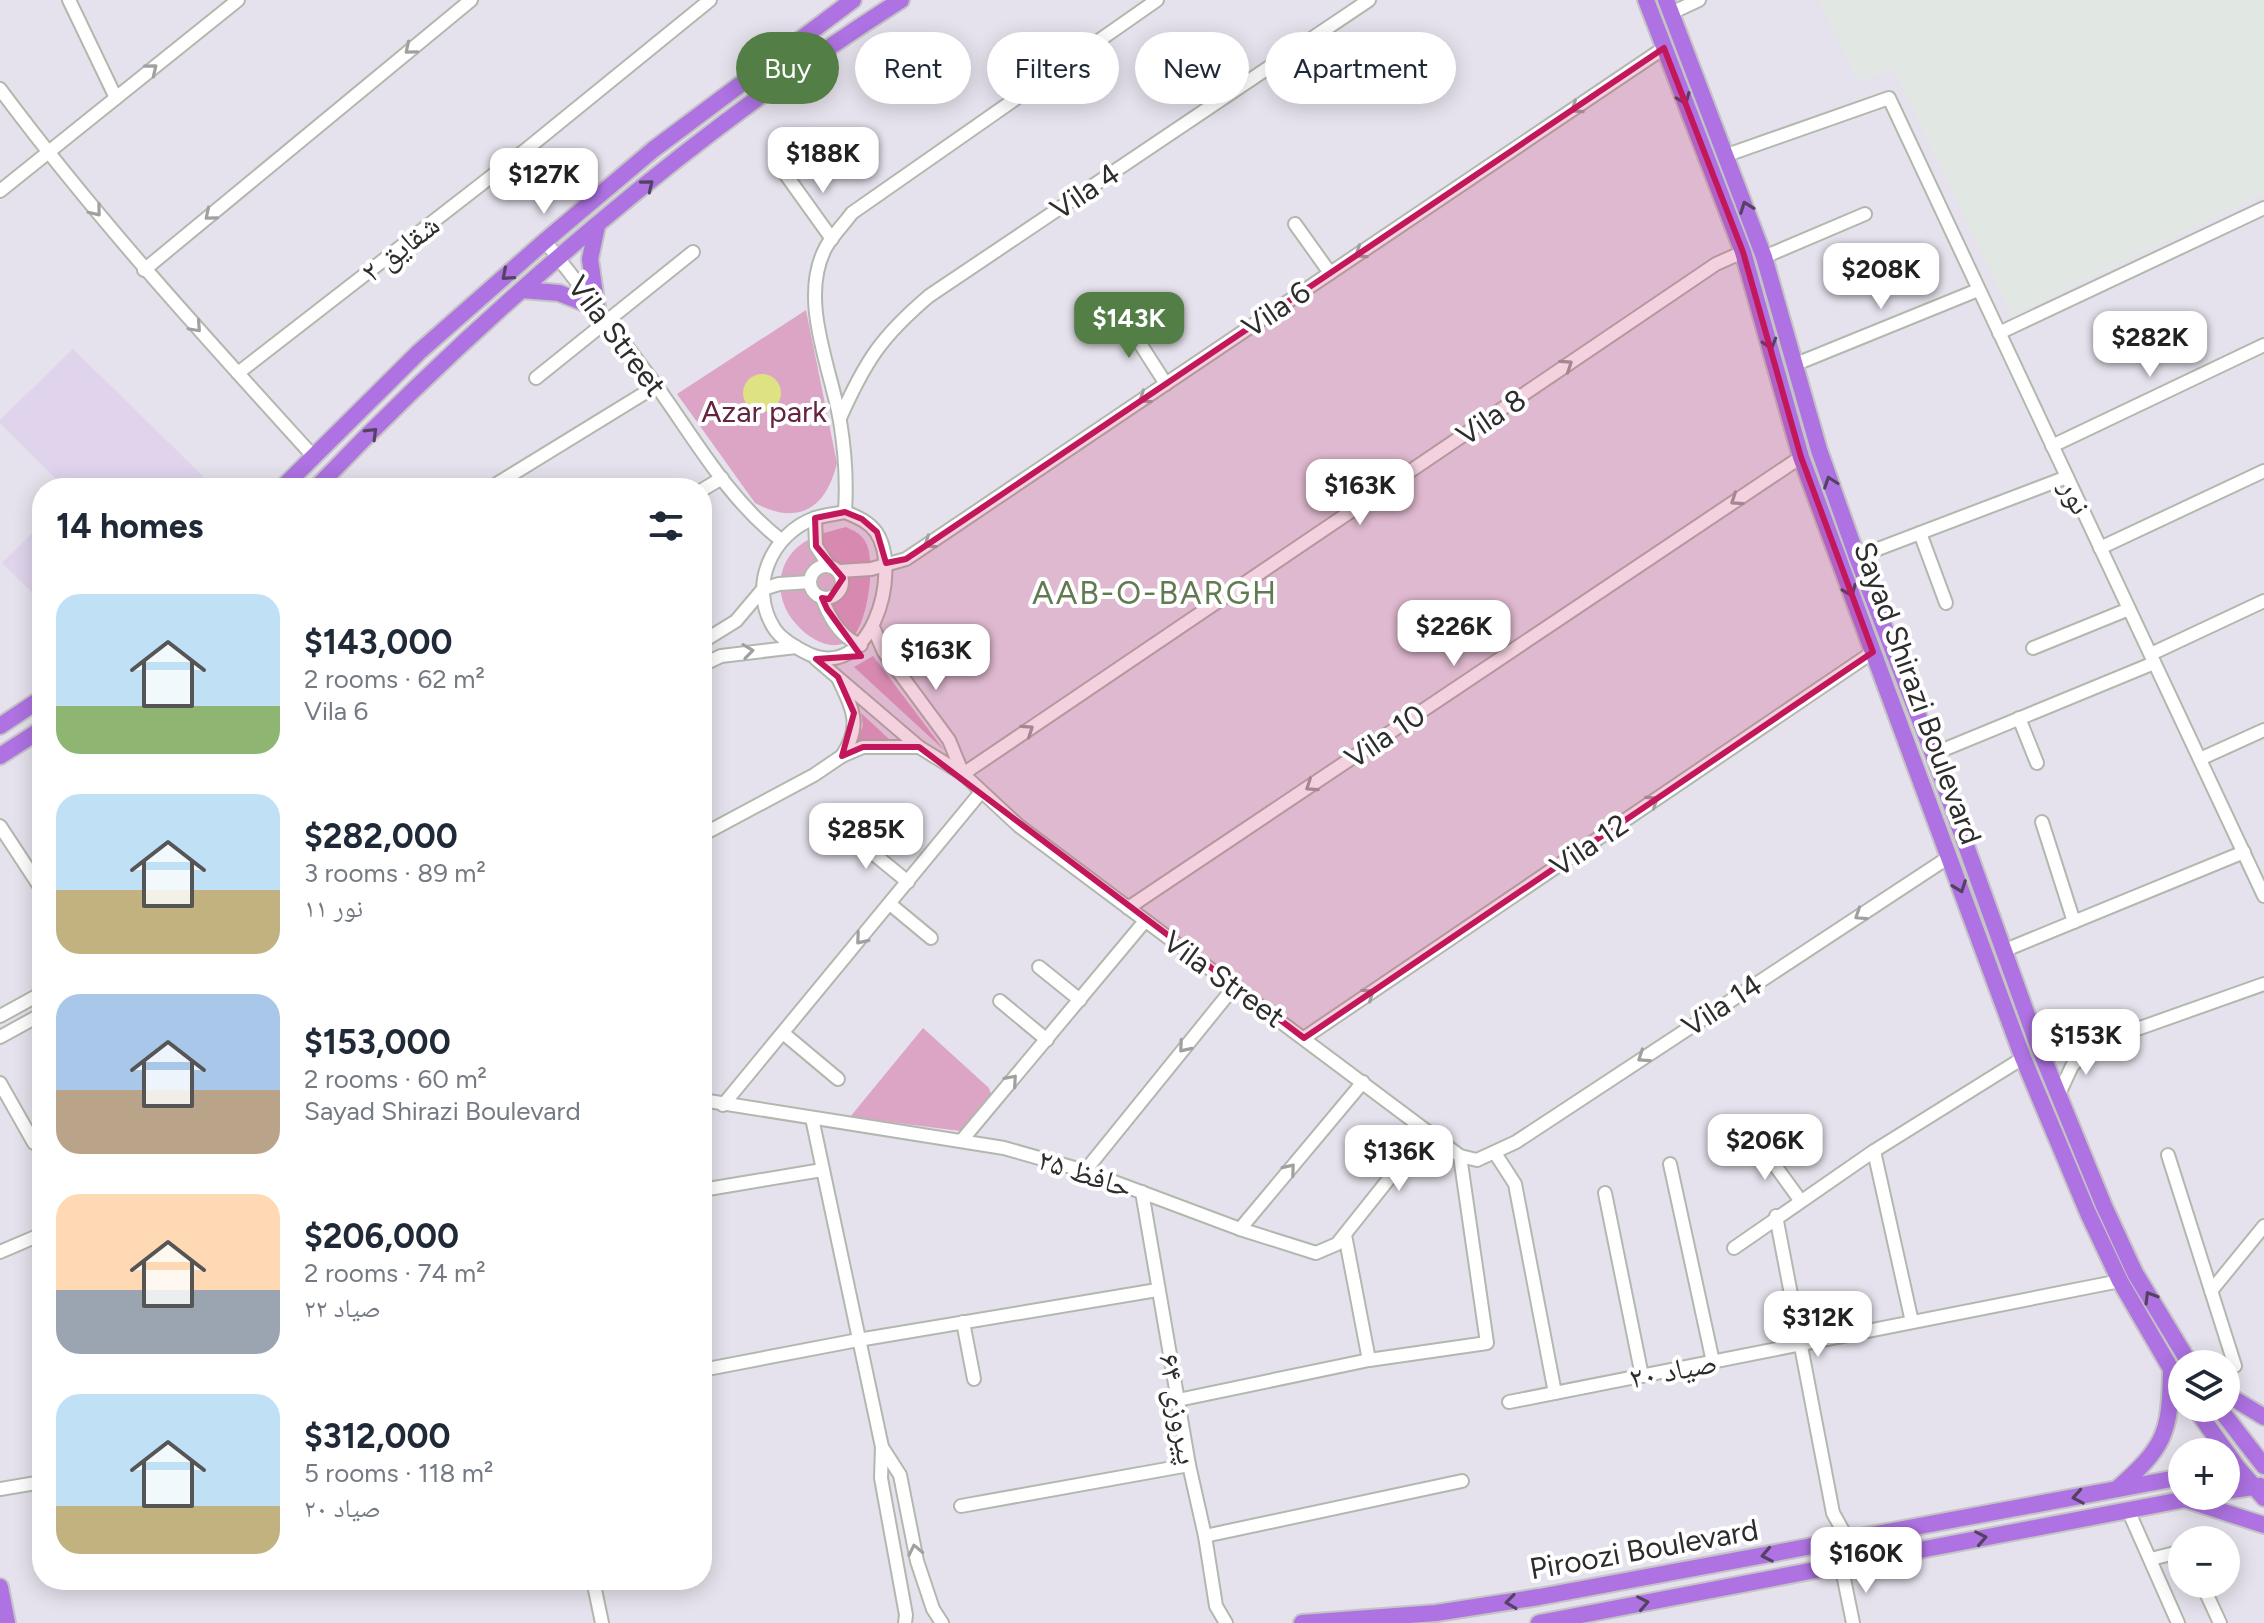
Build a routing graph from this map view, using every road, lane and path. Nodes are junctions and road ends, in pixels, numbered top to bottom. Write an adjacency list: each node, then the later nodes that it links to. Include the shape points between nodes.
1 (69, 0): 14 (street)
2 (238, 0): 14 (street, one-way to 2)
3 (471, 0): 29 (street, one-way to 29)
4 (710, 0): 39 (street, شقایق ۲)
5 (901, 0): 22 (main road, one-way to 5, via 778,84)
6 (1157, 0): 23 (street, via 852,213)
7 (1369, 0): 43 (street, Vila 4, via 929,296 879,345)
8 (1646, 0): 12 (main road, Sayad Shirazi Boulevard)
9 (1699, 0): 11 (street)
10 (851, 1): 24 (main road, via 654,149)
11 (1668, 6): 16 (main road, Sayad Shirazi Boulevard)
12 (1664, 48): 26 (main road, Sayad Shirazi Boulevard, one-way to 26); 30 (street, Vila 6, one-way to 30)
13 (0, 89): 15 (street)
14 (116, 98): 15 (street)
15 (47, 152): 18 (street); 29 (street, one-way to 29)
16 (1727, 155): 27 (main road, Sayad Shirazi Boulevard, one-way to 16); 32 (street, نور, via 1889,98)
17 (784, 172): 23 (street)
18 (0, 191)
19 (2264, 208): 36 (street)
20 (1865, 214): 27 (street)
21 (1295, 224): 30 (street)
22 (597, 226): 28 (main road); 33 (main road, via 590,259)
23 (832, 239): 43 (street, via 817,281 815,312)
24 (545, 241): 28 (street, Vila Street); 45 (main road, one-way to 45, via 419,352)
25 (693, 252): 35 (street)
26 (1743, 252): 46 (main road, Sayad Shirazi Boulevard, one-way to 46); 91 (street, Vila 8, one-way to 26, via 1716,264)
27 (1764, 257): 38 (main road, Sayad Shirazi Boulevard)
28 (559, 259): 31 (main road); 33 (street, Vila Street)
29 (144, 270): 39 (street, one-way to 39)
30 (1330, 273): 41 (street, Vila 6)
31 (522, 290): 33 (main road, via 559,293); 50 (main road, one-way to 31)
32 (1978, 290): 36 (street, نور); 38 (street)
33 (597, 308): 35 (street, Vila Street)
34 (1123, 317): 41 (street)
35 (608, 322): 40 (street); 42 (street, Vila Street)
36 (1999, 333): 44 (street, نور)
37 (2264, 345): 44 (street)
38 (1796, 364): 59 (main road, Sayad Shirazi Boulevard, one-way to 38)
39 (238, 373): 45 (street)
40 (536, 378)
41 (1166, 384): 60 (street, Vila 6, one-way to 60, via 906,559)
42 (656, 386): 51 (street); 52 (street, Vila Street)
43 (840, 418): 54 (street, via 847,473)
44 (2052, 446): 48 (street, نور)
45 (313, 456): 49 (main road)
46 (1801, 457): 70 (main road, Sayad Shirazi Boulevard, one-way to 70); 105 (street, Vila 10, one-way to 105)
47 (2264, 471): 58 (street)
48 (2067, 477): 56 (street); 58 (street, نور)
49 (292, 478)
50 (326, 478)
51 (506, 478)
52 (722, 478): 53 (street); 57 (street, Vila Street, via 755,520)
53 (712, 484)
54 (845, 512): 55 (street); 60 (street, via 877,532)
55 (815, 518): 57 (street); 61 (street, via 816,546)
56 (1920, 533): 59 (street); 66 (street)
57 (781, 540): 63 (street, via 768,561)
58 (2100, 548): 67 (street, نور)
59 (1857, 557): 68 (main road, Sayad Shirazi Boulevard)
60 (886, 563): 61 (street, via 871,569); 69 (street)
61 (834, 568): 62 (street, via 818,568); 64 (street, via 843,581 840,591)
62 (810, 582): 63 (street); 64 (street)
63 (763, 589): 71 (street, via 736,621); 73 (street, Vila Street, via 767,616)
64 (822, 598): 72 (street, via 849,641)
65 (2264, 601): 77 (street)
66 (1946, 603)
67 (2129, 609): 74 (street); 77 (street, نور)
68 (1882, 622): 70 (main road); 86 (main road, Sayad Shirazi Boulevard)
69 (873, 627): 72 (street); 91 (street, Vila Street, via 884,652 949,740)
70 (1865, 630): 75 (main road, Sayad Shirazi Boulevard)
71 (712, 636)
72 (861, 645): 76 (street, via 841,657)
73 (796, 647): 76 (street, Vila Street); 78 (street, one-way to 73)
74 (2033, 648)
75 (1873, 652): 98 (main road, Sayad Shirazi Boulevard); 120 (street, Vila 12, one-way to 75)
76 (816, 659): 79 (street, Vila Street)
77 (2152, 659): 81 (street); 89 (street, نور)
78 (712, 660)
79 (838, 677): 85 (street, Vila Street); 88 (street, via 854,713 854,730)
80 (32, 705): 82 (main road)
81 (2019, 718): 86 (street); 90 (street)
82 (0, 726)
83 (2264, 730): 89 (street)
84 (32, 735): 87 (main road)
85 (919, 747): 88 (street, via 863,747); 91 (street, Vila Street)
86 (1933, 754): 109 (main road, Sayad Shirazi Boulevard)
87 (0, 756)
88 (842, 756): 95 (street)
89 (2200, 759): 97 (street, نور)
90 (2037, 763)
91 (963, 774): 92 (street, Vila Street)
92 (981, 792): 102 (street); 105 (street, Vila Street)
93 (2042, 822): 107 (street)
94 (0, 826): 101 (street)
95 (712, 830)
96 (847, 832): 102 (street)
97 (2244, 852): 100 (street, نور); 107 (street)
98 (1949, 857): 124 (main road, Sayad Shirazi Boulevard, one-way to 124); 137 (street, Vila 14, one-way to 137)
99 (2264, 859): 100 (street)
100 (2250, 865): 103 (street, نور)
101 (32, 875)
102 (908, 882): 104 (street)
103 (2264, 896)
104 (890, 904): 108 (street); 118 (street, one-way to 118)
105 (1128, 908): 106 (street, Vila Street)
106 (1145, 921): 112 (street, Vila Street); 114 (street)
107 (2074, 922): 109 (street)
108 (931, 938)
109 (2003, 951): 122 (main road, Sayad Shirazi Boulevard)
110 (1039, 967): 114 (street)
111 (2264, 984): 123 (street)
112 (1234, 987): 120 (street, Vila Street); 142 (street, one-way to 142)
113 (32, 998): 116 (street)
114 (1080, 1000): 121 (street)
115 (1000, 1001): 121 (street)
116 (0, 1016)
117 (32, 1019): 119 (street)
118 (783, 1033): 125 (street); 130 (street)
119 (0, 1037)
120 (1304, 1038): 126 (street, Vila Street)
121 (1047, 1040): 134 (street, one-way to 121)
122 (2036, 1040): 123 (street); 128 (main road, Sayad Shirazi Boulevard)
123 (2092, 1045): 128 (street, via 2072,1066)
124 (2023, 1058): 136 (street); 154 (main road, Sayad Shirazi Boulevard)
125 (838, 1079)
126 (1363, 1082): 132 (street, Vila Street); 149 (street, one-way to 126)
127 (0, 1083): 133 (street)
128 (2059, 1094): 161 (main road, Sayad Shirazi Boulevard, one-way to 128, via 2135,1273)
129 (712, 1101): 130 (street, حافظ ۲۵)
130 (723, 1105): 131 (street, حافظ ۲۵)
131 (812, 1118): 134 (street, حافظ ۲۵); 141 (street)
132 (1427, 1131): 139 (street, Vila Street); 150 (street)
133 (32, 1139)
134 (962, 1140): 142 (street, حافظ ۲۵)
135 (1758, 1142): 146 (street)
136 (1874, 1151): 146 (street); 158 (street)
137 (1495, 1153): 139 (street, via 1477,1160); 169 (street, via 1515,1184)
138 (2168, 1155): 156 (street)
139 (1460, 1156): 163 (street, via 1487,1343)
140 (1670, 1164): 164 (street)
141 (822, 1170): 143 (street); 159 (street)
142 (1085, 1171): 144 (street, حافظ ۲۵)
143 (712, 1188)
144 (1142, 1192): 149 (street, حافظ ۲۵); 155 (street, پیروزی ۶۴)
145 (1605, 1193): 167 (street)
146 (1800, 1200): 147 (street)
147 (1776, 1216): 152 (street); 160 (street)
148 (2264, 1226): 156 (street)
149 (1240, 1229): 150 (street, حافظ ۲۵, via 1316,1253)
150 (1345, 1235): 163 (street)
151 (32, 1238): 153 (street)
152 (1734, 1248)
153 (0, 1252)
154 (2120, 1281): 158 (street, صیاد ۲۰); 165 (main road, Sayad Shirazi Boulevard)
155 (1157, 1290): 157 (street); 170 (street, پیروزی ۶۴)
156 (2211, 1291): 162 (street)
157 (963, 1322): 159 (street); 168 (street)
158 (1912, 1322): 160 (street, صیاد ۲۰)
159 (858, 1340): 166 (street); 176 (street)
160 (1802, 1344): 164 (street, صیاد ۲۰); 194 (street, via 1833,1513)
161 (2182, 1350)
162 (2230, 1350)
163 (1369, 1360): 170 (street)
164 (1713, 1362): 167 (street, صیاد ۲۰)
165 (2168, 1365)
166 (712, 1368)
167 (1642, 1376): 169 (street, صیاد ۲۰)
168 (974, 1379)
169 (1555, 1393): 171 (street, صیاد ۲۰)
170 (1178, 1400): 178 (street, پیروزی ۶۴)
171 (1509, 1402)
172 (2240, 1402): 173 (main road)
173 (2264, 1417)
174 (2168, 1419): 186 (main road, via 2165,1436 2146,1464)
175 (2230, 1422): 177 (main road)
176 (882, 1447): 203 (street, via 881,1478); 204 (street, one-way to 176, via 917,1561 900,1475)
177 (2263, 1464): 179 (main road)
178 (1189, 1465): 189 (street); 193 (street, پیروزی ۶۴)
179 (2240, 1467)
180 (2240, 1474): 185 (main road)
181 (2168, 1480): 186 (main road, Piroozi Boulevard)
182 (1462, 1481): 193 (street)
183 (32, 1484): 184 (street)
184 (0, 1489)
185 (2261, 1490): 187 (main road)
186 (2115, 1491): 194 (main road, Piroozi Boulevard, one-way to 194)
187 (2240, 1491)
188 (2168, 1503): 190 (main road, Piroozi Boulevard)
189 (961, 1506)
190 (2128, 1510): 196 (street); 197 (main road, Piroozi Boulevard, one-way to 190)
191 (2225, 1510): 192 (main road)
192 (2264, 1525)
193 (1205, 1536): 205 (street, پیروزی ۶۴, via 1216,1606)
194 (1848, 1540): 206 (main road, Piroozi Boulevard, one-way to 206, via 1436,1613)
195 (2168, 1555): 196 (street)
196 (2151, 1559): 209 (street)
197 (1847, 1564): 207 (main road, Piroozi Boulevard, one-way to 197); 208 (street, via 1843,1574)
198 (0, 1587): 201 (main road)
199 (595, 1590): 202 (street)
200 (2208, 1598): 210 (street)
201 (7, 1623)
202 (602, 1623)
203 (905, 1623)
204 (942, 1623)
205 (1226, 1623)
206 (1302, 1623)
207 (1540, 1623)
208 (1853, 1623)
209 (2178, 1623)
210 (2220, 1623)

